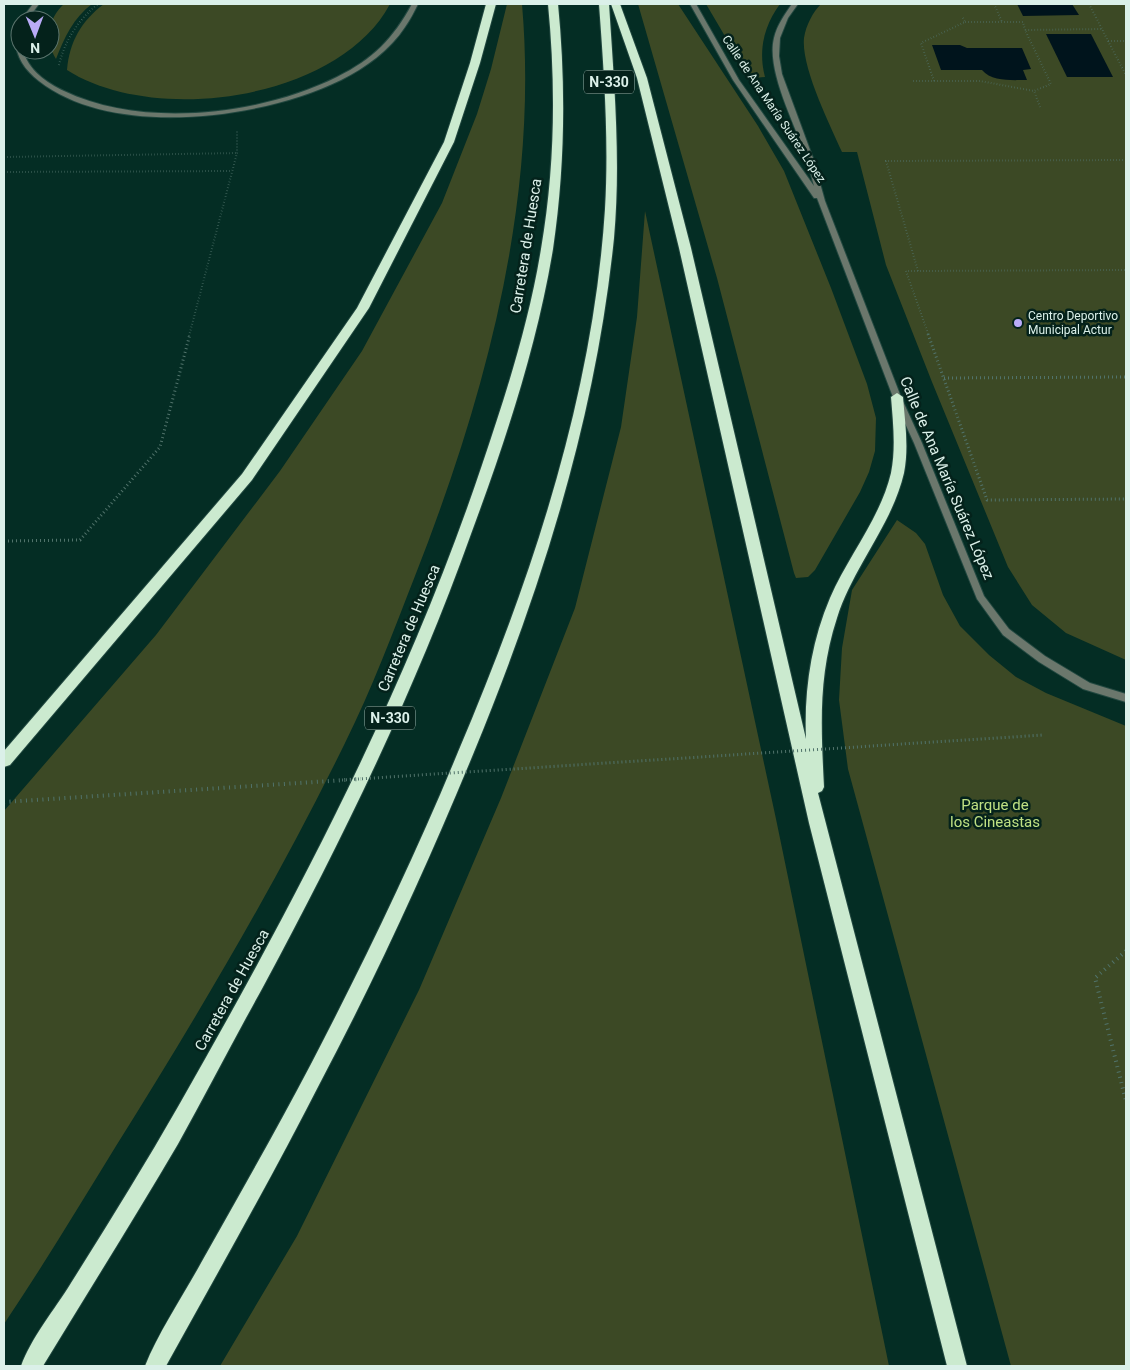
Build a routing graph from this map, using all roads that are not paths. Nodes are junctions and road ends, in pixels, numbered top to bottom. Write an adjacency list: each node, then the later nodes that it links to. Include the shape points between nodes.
1 (415, 4): 8 (street, via 392,41 347,74 279,101 237,111 147,113 83,102 50,87 28,68)
2 (491, 4): 12 (highway, via 449,142 362,308 247,477)
3 (553, 4): 14 (highway, Carretera de Huesca / N-330, via 559,118 555,188 546,251 531,326 497,441 451,574 386,728 303,898 172,1136)
4 (604, 4): 15 (highway, N-330, via 613,160 608,237 598,322 578,427 543,551 491,696 412,879 314,1076)
5 (616, 4): 13 (highway, via 642,78 686,248)
6 (693, 4): 9 (street, Calle de Ana María Suárez López, via 736,80)
7 (795, 4): 9 (street, Calle de Ana María Suárez López, via 778,31 776,56)
8 (24, 60)
9 (821, 201): 10 (street, Calle de Ana María Suárez López)
10 (896, 397): 11 (street, Calle de Ana María Suárez López, via 980,597 1006,632 1087,686); 13 (highway, via 900,432 897,472 884,508 850,569 830,616 818,674 813,710)
11 (1126, 698)
12 (4, 761)
13 (817, 823): 16 (highway)
14 (31, 1366)
15 (155, 1366)
16 (956, 1366)

